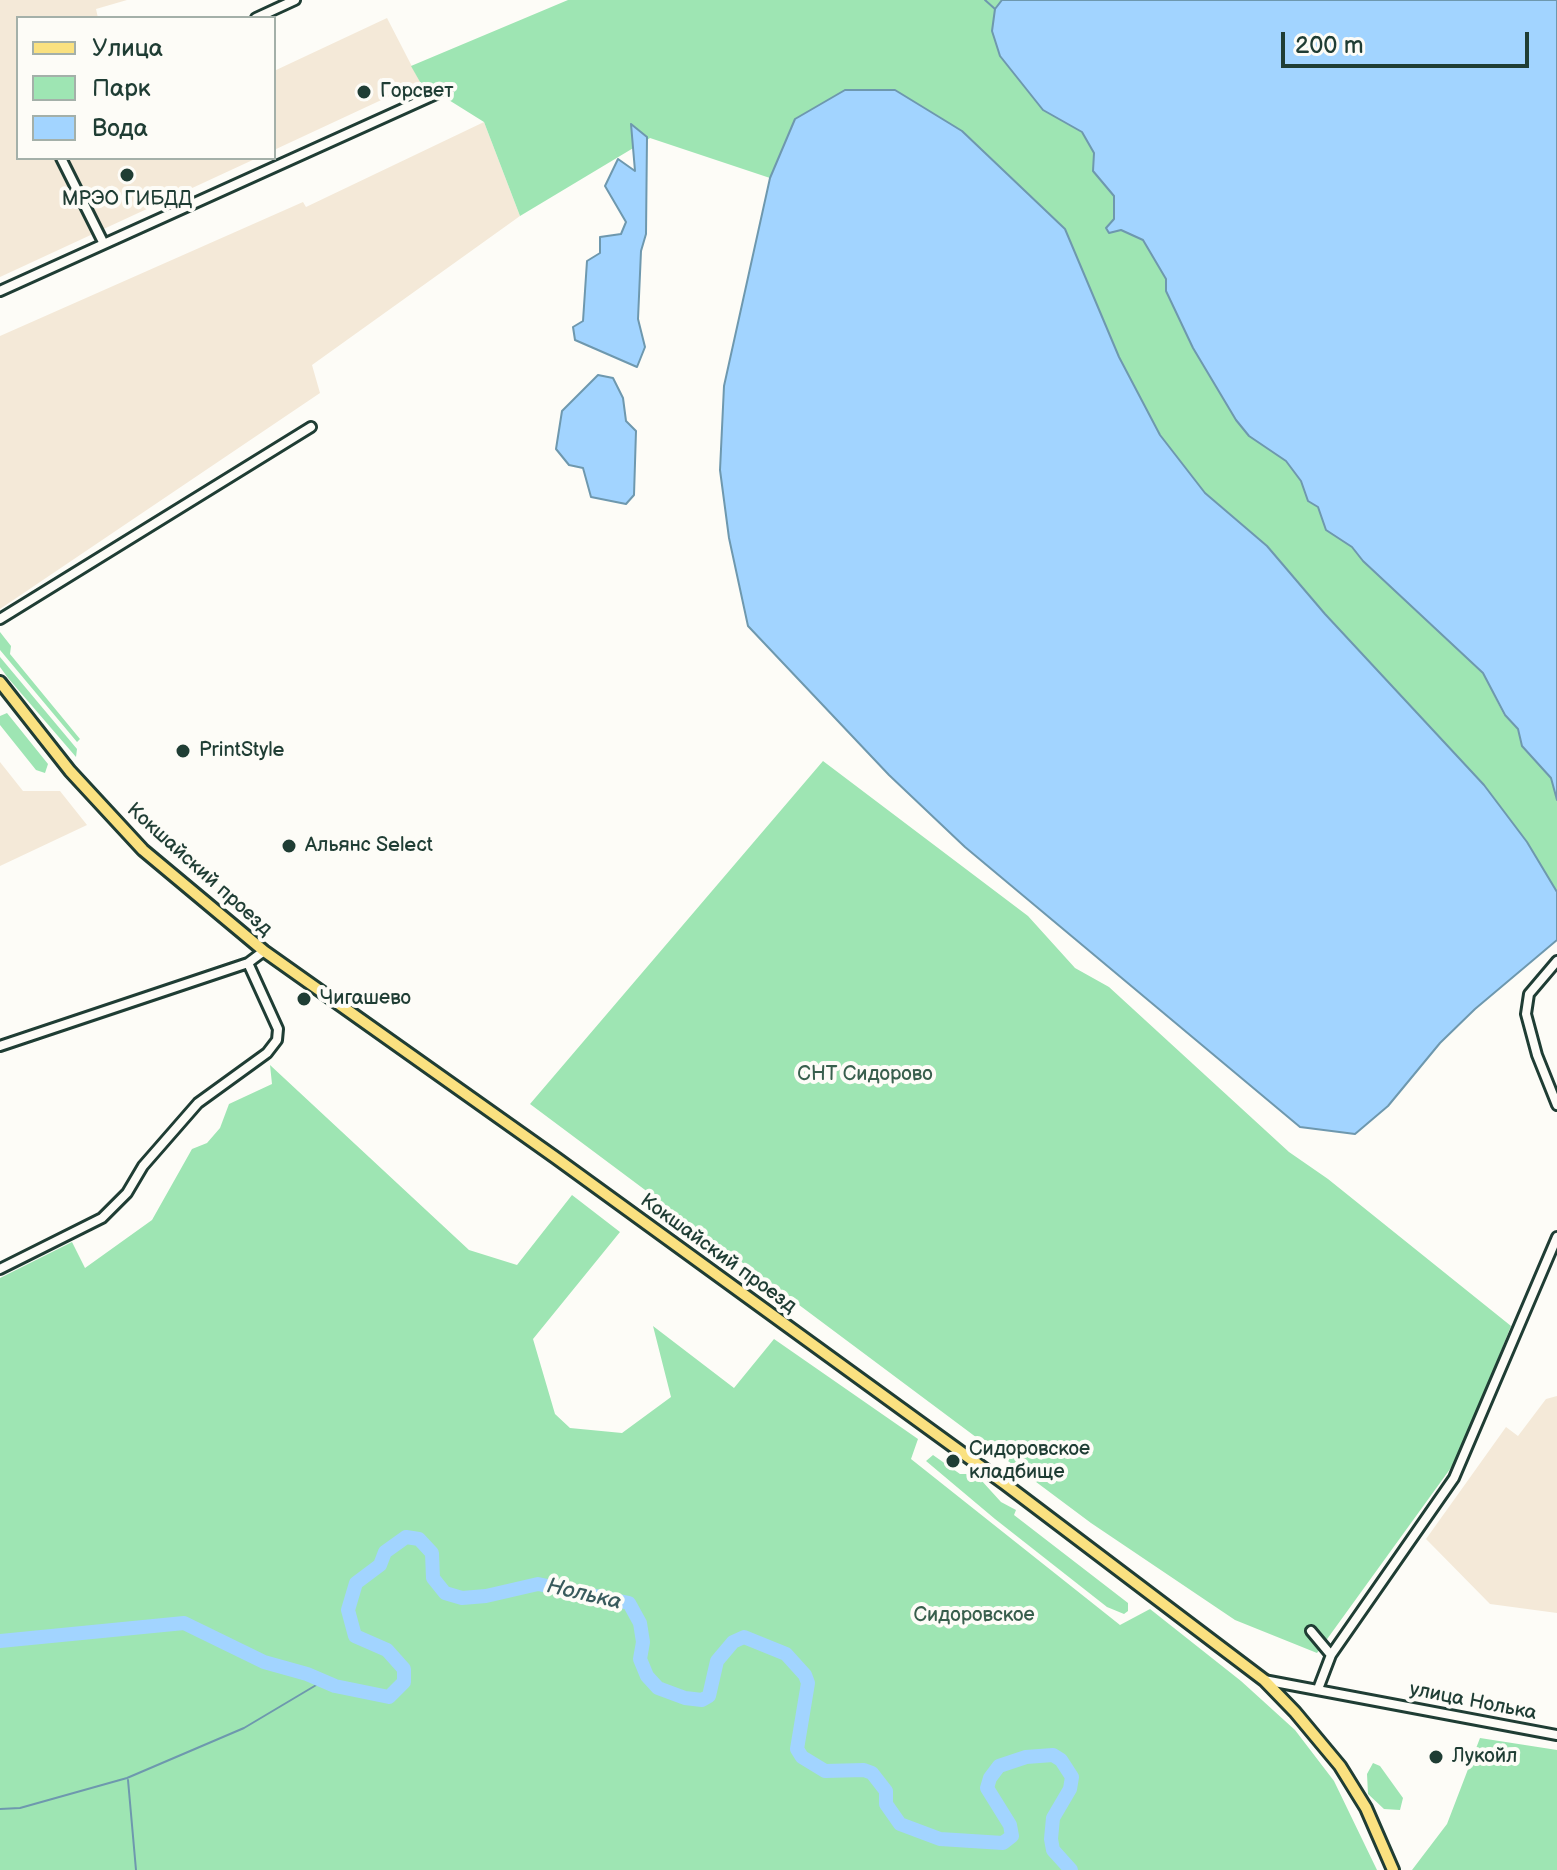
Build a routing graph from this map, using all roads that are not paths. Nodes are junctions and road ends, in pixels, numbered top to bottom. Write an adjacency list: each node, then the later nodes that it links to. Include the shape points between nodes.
1 (295, 0): 2 (street)
2 (260, 16)
3 (447, 89): 5 (street)
4 (62, 160): 5 (street)
5 (103, 242): 6 (street)
6 (0, 291)
7 (311, 427): 8 (street)
8 (0, 619)
9 (0, 682): 10 (main road, Кокшайский проезд, via 70,771 143,850)
10 (264, 951): 12 (street); 19 (main road, Кокшайский проезд, via 1005,1484)
11 (1557, 961): 14 (street, via 1529,994 1526,1014)
12 (248, 963): 13 (street); 16 (street, via 273,1014 277,1040 267,1053 198,1103 108,1213)
13 (0, 1046)
14 (1557, 1105)
15 (1557, 1237): 18 (street, via 1454,1478)
16 (0, 1269)
17 (1311, 1631): 18 (street)
18 (1331, 1655): 20 (street)
19 (1264, 1680): 20 (street, улица Нолька); 22 (main road, Кокшайский проезд, via 1340,1766 1366,1808)
20 (1318, 1689): 21 (street, улица Нолька)
21 (1557, 1735)
22 (1393, 1870)

